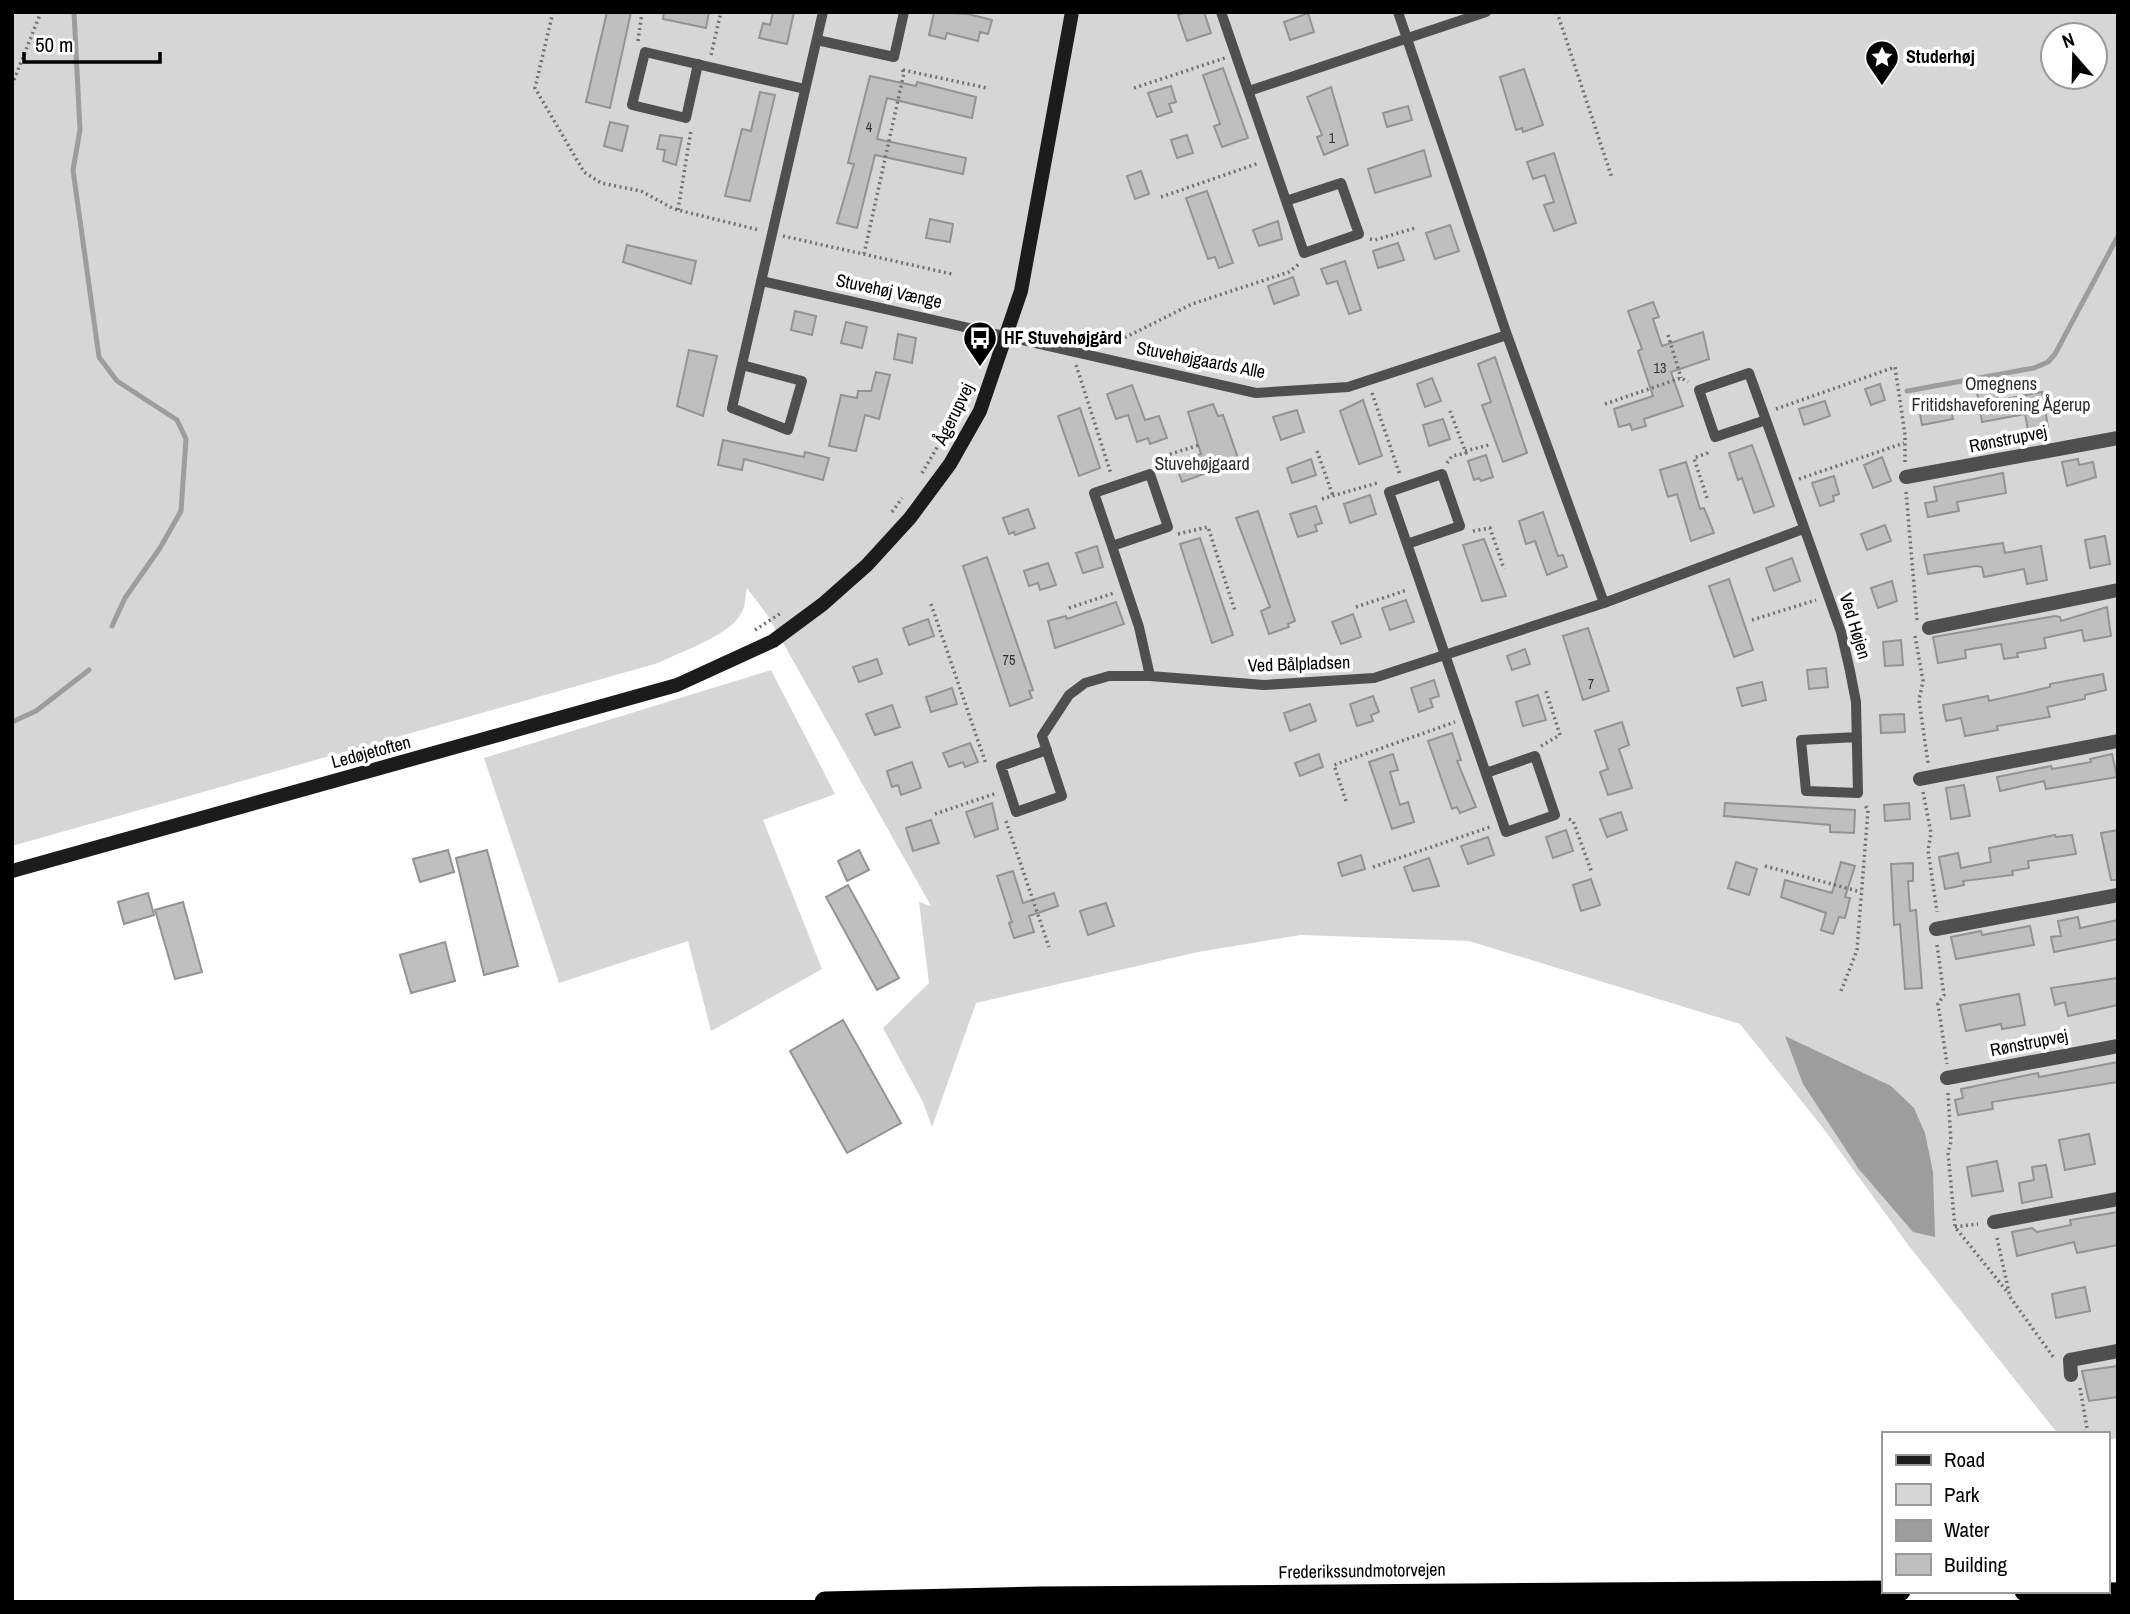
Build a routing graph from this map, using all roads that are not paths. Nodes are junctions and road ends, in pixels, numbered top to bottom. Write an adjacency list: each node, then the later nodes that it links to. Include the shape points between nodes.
1 (823, 12): 8 (lane)
2 (904, 12): 8 (lane, via 894,57)
3 (1072, 12): 14 (street, Ågerupvej, via 1021,291)
4 (1222, 12): 11 (lane)
5 (1398, 12): 7 (lane)
6 (1486, 12): 7 (lane)
7 (1407, 38): 11 (lane); 15 (lane)
8 (817, 40): 10 (lane)
9 (704, 65): 9 (lane, via 645,51 632,105 685,118); 10 (lane)
10 (805, 89): 13 (lane)
11 (1249, 91): 12 (lane)
12 (1286, 201): 12 (lane, via 1304,253 1359,234 1341,183)
13 (761, 281): 14 (lane, Stuvehøj Vænge); 16 (lane)
14 (1008, 335): 15 (lane, Stuvehøjgaards Alle, via 1256,393 1348,387); 27 (street, Ågerupvej, via 980,411 950,464 910,518 823,604 773,641)
15 (1507, 335): 24 (lane)
16 (742, 365): 16 (lane, via 732,408 788,430 802,381)
17 (1765, 417): 17 (lane, Ved Højen, via 1749,373 1699,390 1715,437); 20 (lane, Ved Højen)
18 (2118, 438): 19 (street, Rønstrupvej)
19 (1906, 477)
20 (1803, 529): 24 (lane); 29 (lane, Ved Højen, via 1850,671)
21 (1407, 544): 21 (lane, via 1459,525 1442,474 1391,492); 26 (lane)
22 (1112, 546): 22 (lane, via 1094,493 1150,474 1168,527); 28 (lane)
23 (2118, 590): 25 (street)
24 (1604, 603): 26 (lane, Ved Bålpladsen)
25 (1929, 628)
26 (1446, 656): 28 (lane, Ved Bålpladsen, via 1374,678 1318,683 1264,685); 32 (lane)
27 (736, 660): 34 (street, Ledøjetoften, via 612,705)
28 (1150, 676): 31 (lane, Ved Bålpladsen, via 1109,676 1085,683 1069,695 1042,736)
29 (1857, 737): 29 (lane, Ved Højen, via 1801,740 1806,791 1857,791)
30 (2118, 741): 33 (street)
31 (1047, 750): 31 (lane, Ved Bålpladsen, via 1001,766 1016,812 1062,796)
32 (1486, 773): 32 (lane, via 1506,832 1555,813 1535,756)
33 (1920, 779)
34 (12, 872)
35 (2118, 895): 36 (street)
36 (1936, 929)
37 (2118, 1046): 38 (street, Rønstrupvej)
38 (1947, 1079)
39 (2118, 1199): 40 (street)
40 (1994, 1222)
41 (2118, 1351): 42 (street, via 2070,1360)
42 (2071, 1375)
43 (1882, 1591): 44 (highway, Frederikssundmotorvejen)
44 (825, 1602)

